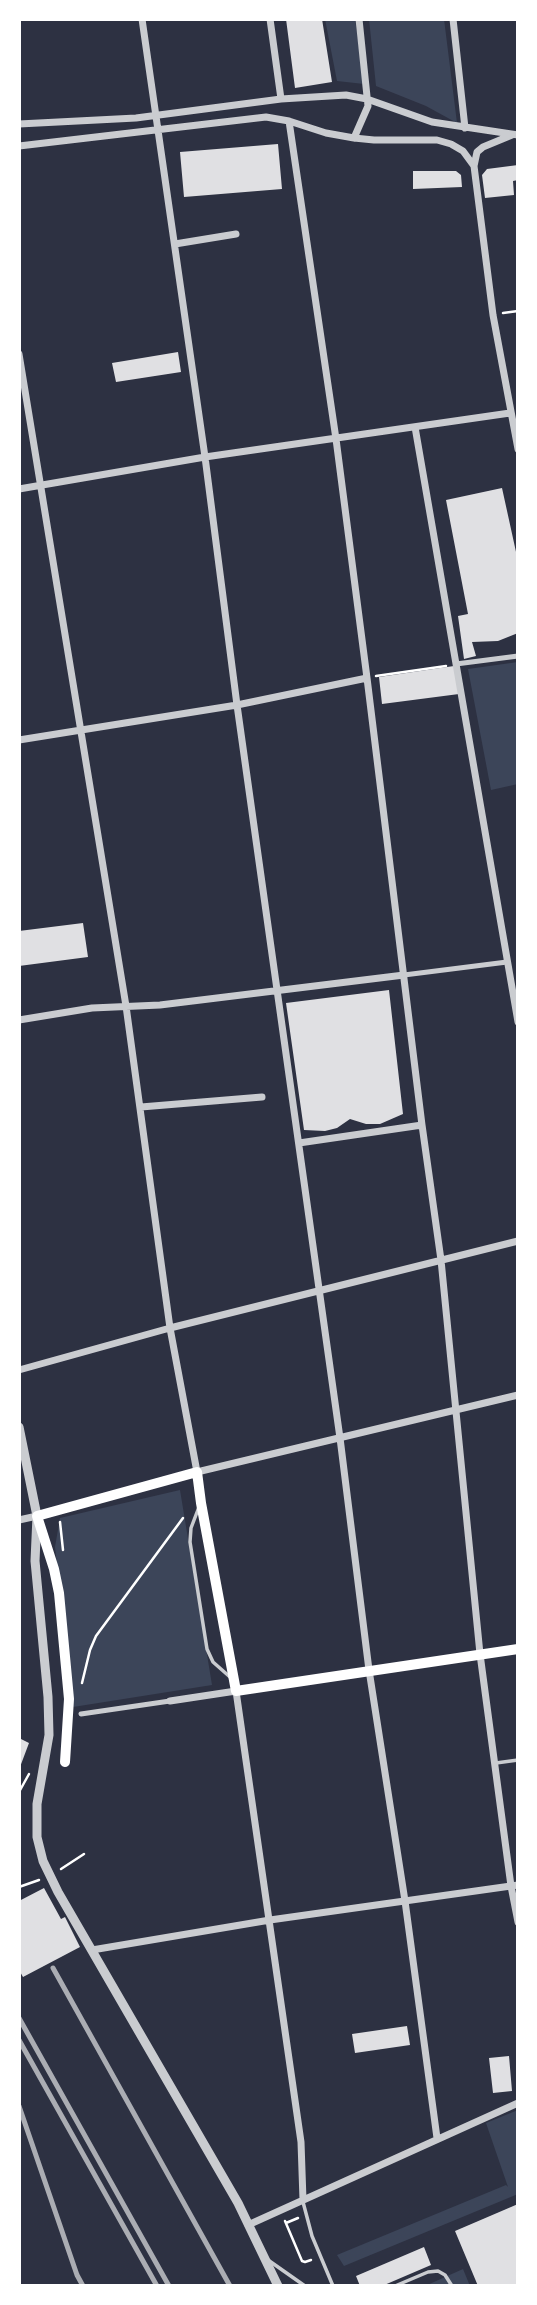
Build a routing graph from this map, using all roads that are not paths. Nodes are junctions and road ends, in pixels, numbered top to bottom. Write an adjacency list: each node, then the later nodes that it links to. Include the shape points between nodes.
1 (142, 19): 7 (street)
2 (270, 19): 5 (street)
3 (359, 19): 6 (street)
4 (453, 19): 10 (street)
5 (281, 99): 6 (street, via 346,95); 7 (street)
6 (367, 99): 10 (street); 13 (street, via 366,114)
7 (157, 116): 9 (street); 11 (street)
8 (289, 121): 11 (street, via 253,118); 13 (street); 21 (street)
9 (19, 124)
10 (465, 128): 12 (street)
11 (160, 131): 14 (street); 17 (street)
12 (515, 135): 15 (street, via 483,147)
13 (354, 138): 15 (street, via 437,140 463,151)
14 (19, 146)
15 (474, 166): 19 (street)
16 (236, 234): 17 (street)
17 (175, 244): 23 (street)
18 (19, 354): 24 (street)
19 (510, 413): 20 (street); 22 (street)
20 (415, 427): 21 (street); 27 (street)
21 (336, 439): 23 (street); 28 (street)
22 (518, 449)
23 (205, 457): 24 (street); 29 (street)
24 (41, 486): 25 (street); 30 (street)
25 (19, 489)
26 (518, 656): 27 (street)
27 (456, 664): 32 (street)
28 (367, 678): 29 (street); 33 (street)
29 (237, 705): 30 (street); 34 (street)
30 (82, 730): 31 (street); 35 (street)
31 (19, 740)
32 (507, 962): 33 (street); 37 (street)
33 (404, 975): 34 (street); 40 (street)
34 (277, 992): 35 (street); 41 (street)
35 (127, 1006): 36 (street); 39 (street)
36 (19, 1020)
37 (518, 1022)
38 (262, 1097): 39 (street)
39 (141, 1107): 45 (street)
40 (422, 1125): 41 (street); 43 (street)
41 (299, 1143): 44 (street)
42 (518, 1241): 43 (street)
43 (441, 1260): 44 (street); 48 (street)
44 (318, 1291): 45 (street); 50 (street)
45 (170, 1328): 46 (street); 51 (street)
46 (19, 1370)
47 (518, 1395): 48 (street)
48 (457, 1410): 50 (street); 56 (street)
49 (19, 1427): 53 (street)
50 (340, 1438): 51 (street); 57 (street)
51 (197, 1472): 52 (main road); 53 (main road)
52 (201, 1503): 58 (main road); 58 (lane, via 190,1542 207,1649)
53 (37, 1516): 54 (street); 62 (main road, via 54,1569 62,1618 69,1699); 68 (street, via 35,1560 50,1722 38,1788 40,1849)
54 (19, 1520)
55 (518, 1649): 56 (main road)
56 (480, 1654): 57 (main road); 63 (street)
57 (369, 1670): 58 (main road); 65 (street)
58 (235, 1686): 59 (street); 66 (street)
59 (170, 1701): 60 (street)
60 (81, 1714)
61 (518, 1760): 63 (lane)
62 (65, 1762)
63 (494, 1763): 64 (street)
64 (514, 1886): 65 (street); 67 (street)
65 (405, 1901): 66 (street); 70 (street)
66 (270, 1920): 68 (street); 71 (street, via 301,2142)
67 (518, 1922)
68 (92, 1950): 72 (street)
69 (518, 2103): 70 (street)
70 (437, 2138): 71 (street)
71 (303, 2200): 72 (street); 76 (lane, via 304,2215)
72 (248, 2225): 73 (street)
73 (263, 2257): 74 (street); 75 (lane)
74 (278, 2286)
75 (304, 2286)
76 (333, 2286)
77 (395, 2286): 78 (lane, via 438,2271)
78 (452, 2286)

